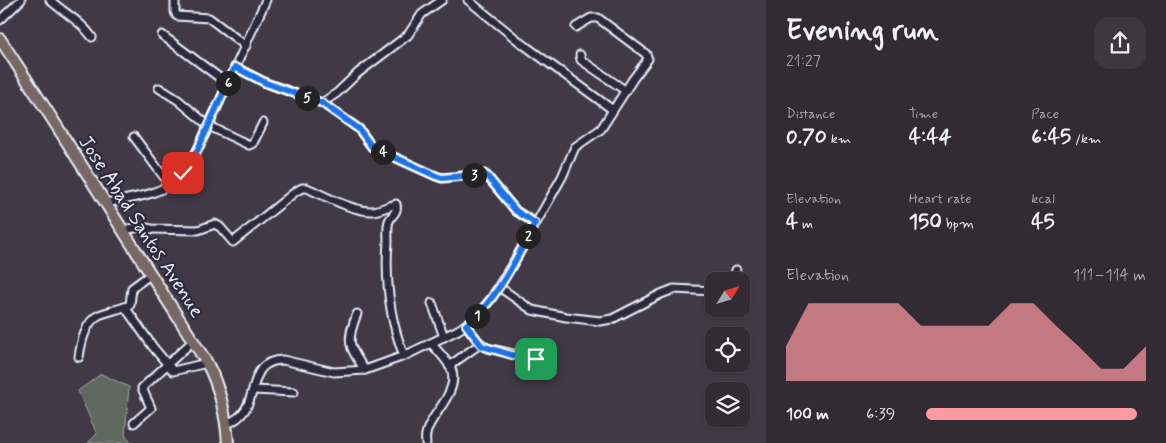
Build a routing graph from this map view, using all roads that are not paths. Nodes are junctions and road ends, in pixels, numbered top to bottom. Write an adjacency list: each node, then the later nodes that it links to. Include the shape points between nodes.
1 (21, 0): 7 (street)
2 (175, 0): 12 (street, via 177,16 210,18)
3 (266, 0): 12 (street)
4 (442, 0): 18 (street, via 425,10 408,35)
5 (468, 0): 19 (street)
6 (54, 2): 10 (street)
7 (0, 20)
8 (576, 27): 17 (street, via 591,18 598,18 648,56)
9 (162, 35): 15 (street)
10 (92, 37)
11 (0, 39): 24 (highway, Jose Abad Santos Avenue)
12 (246, 46): 14 (street)
13 (580, 55): 17 (street, via 581,60)
14 (235, 67): 15 (street); 18 (street)
15 (228, 84): 21 (street)
16 (159, 88): 21 (street)
17 (626, 91): 19 (street)
18 (322, 103): 25 (street, via 359,129 372,147 436,176 484,174 516,211)
19 (613, 110): 25 (street, via 598,133 575,147)
20 (263, 122): 21 (street, via 249,145)
21 (209, 126): 23 (street, via 188,167)
22 (134, 137): 23 (street)
23 (170, 185): 24 (street, via 152,193)
24 (106, 203): 26 (highway, Jose Abad Santos Avenue)
25 (535, 223): 28 (street)
26 (123, 230): 27 (highway, Jose Abad Santos Avenue); 38 (street, via 140,227 198,230 215,224 233,242 302,188 365,210 396,204 396,212 389,222 388,292 392,322)
27 (151, 274): 31 (street, via 134,285 132,303); 35 (highway, Jose Abad Santos Avenue)
28 (499, 287): 29 (street, via 532,310 600,321 612,319 674,289); 33 (street, via 480,313)
29 (705, 291)
30 (432, 303): 34 (street)
31 (125, 308): 39 (street, via 100,315 92,321 83,339); 42 (street)
32 (357, 314): 44 (street, via 349,340)
33 (466, 325): 34 (street); 37 (street)
34 (444, 337): 36 (street)
35 (194, 340): 41 (highway, Jose Abad Santos Avenue); 42 (street)
36 (431, 343): 38 (street); 43 (street)
37 (480, 344): 40 (street); 43 (street)
38 (404, 356): 44 (street)
39 (80, 357)
40 (536, 359)
41 (208, 363): 42 (street, via 172,371); 48 (highway, Jose Abad Santos Avenue, via 218,388)
42 (167, 364): 47 (street, via 142,388 151,408)
43 (449, 366): 50 (street, via 452,376 450,390 428,429)
44 (365, 370): 45 (street, via 334,372 276,360 258,372)
45 (254, 390): 46 (street); 48 (street, via 240,417)
46 (294, 392)
47 (134, 423)
48 (226, 424): 49 (highway, Jose Abad Santos Avenue)
49 (228, 443)
50 (426, 443)

